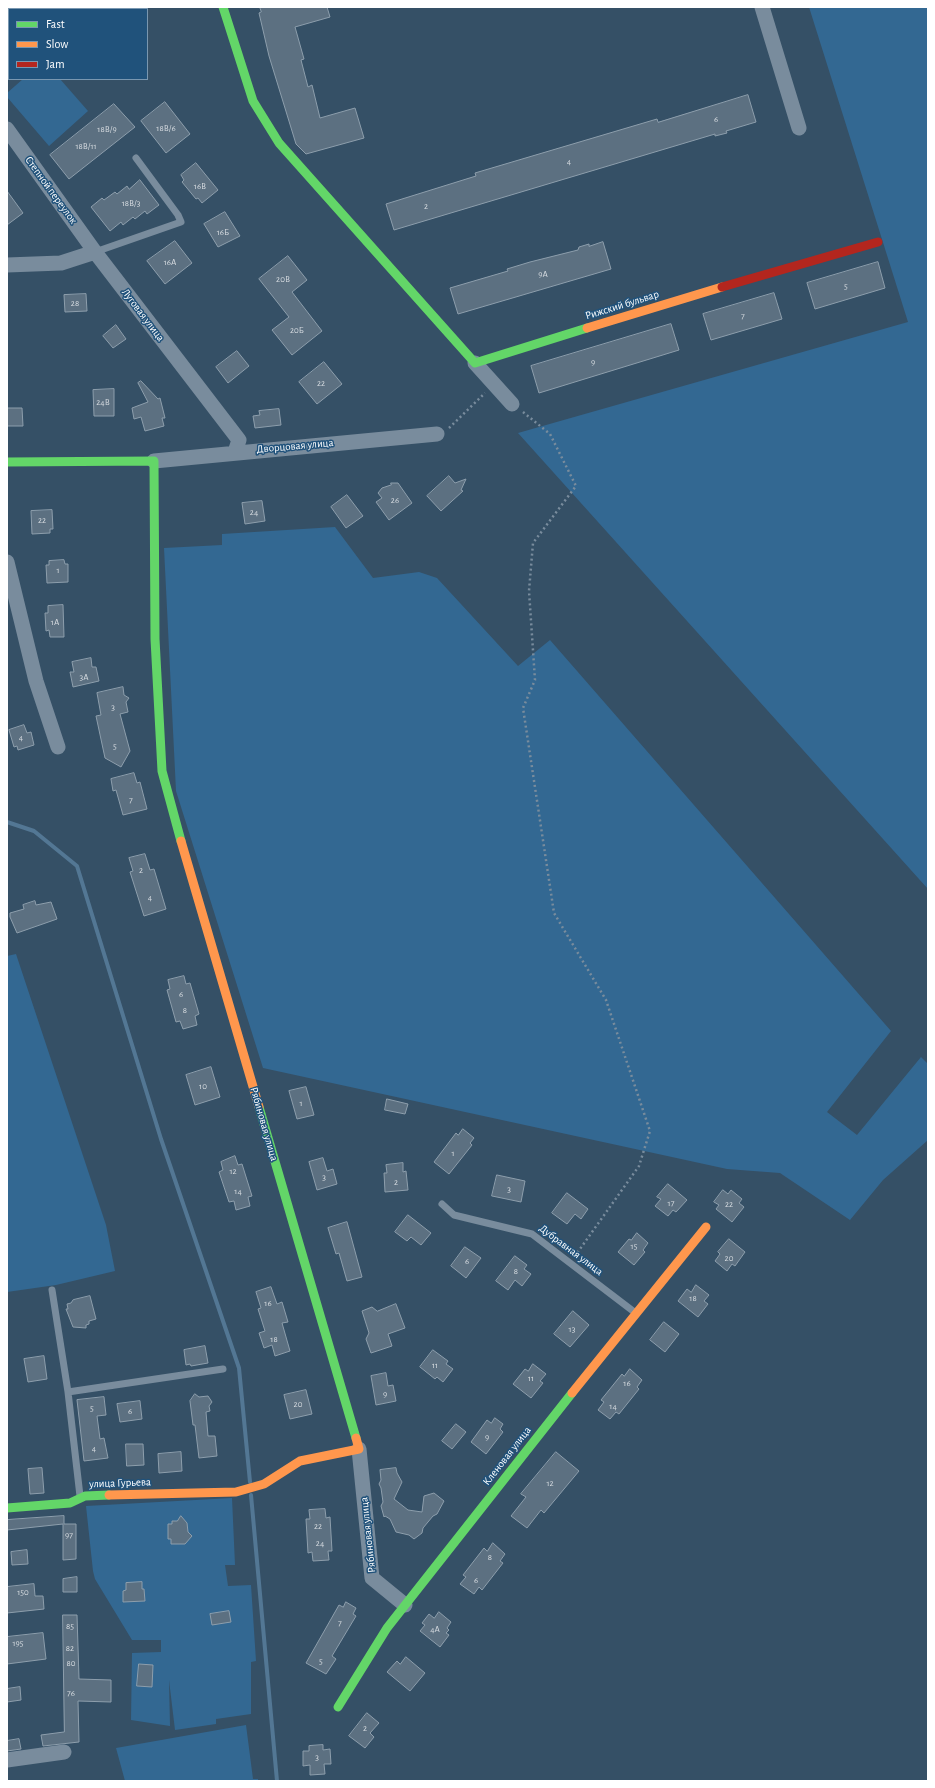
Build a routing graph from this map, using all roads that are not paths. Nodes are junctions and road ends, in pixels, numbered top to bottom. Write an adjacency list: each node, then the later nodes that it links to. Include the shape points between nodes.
1 (223, 7): 9 (street, via 253,101 279,143)
2 (762, 7): 3 (street)
3 (798, 128)
4 (7, 129): 7 (street, Степной переулок)
5 (136, 158): 7 (lane, via 181,222)
6 (878, 242): 9 (street, Рижский бульвар, via 674,301)
7 (95, 252): 8 (street, via 61,263); 12 (street, Луговая улица, via 239,440)
8 (7, 265)
9 (475, 363): 10 (street)
10 (512, 404)
11 (437, 434): 12 (street, Дворцовая улица)
12 (234, 452): 13 (street, Дворцовая улица)
13 (154, 461): 14 (street); 23 (street, Рябиновая улица, via 155,639 162,771)
14 (7, 462)
15 (7, 562): 16 (street, via 36,681)
16 (58, 747)
17 (442, 1204): 20 (lane, Дубравная улица, via 454,1215 532,1234)
18 (706, 1227): 20 (street, Кленовая улица)
19 (52, 1290): 22 (lane)
20 (635, 1313): 26 (street, Кленовая улица)
21 (222, 1369): 22 (lane)
22 (68, 1392): 24 (lane)
23 (359, 1449): 24 (street, улица Гурьева, via 300,1461 264,1484 236,1492); 26 (street, Рябиновая улица, via 372,1578)
24 (80, 1498): 25 (street, улица Гурьева, via 70,1503)
25 (7, 1508)
26 (405, 1605): 27 (street, Кленовая улица, via 387,1628)
27 (338, 1707)
28 (64, 1752): 29 (street)
29 (7, 1760)

